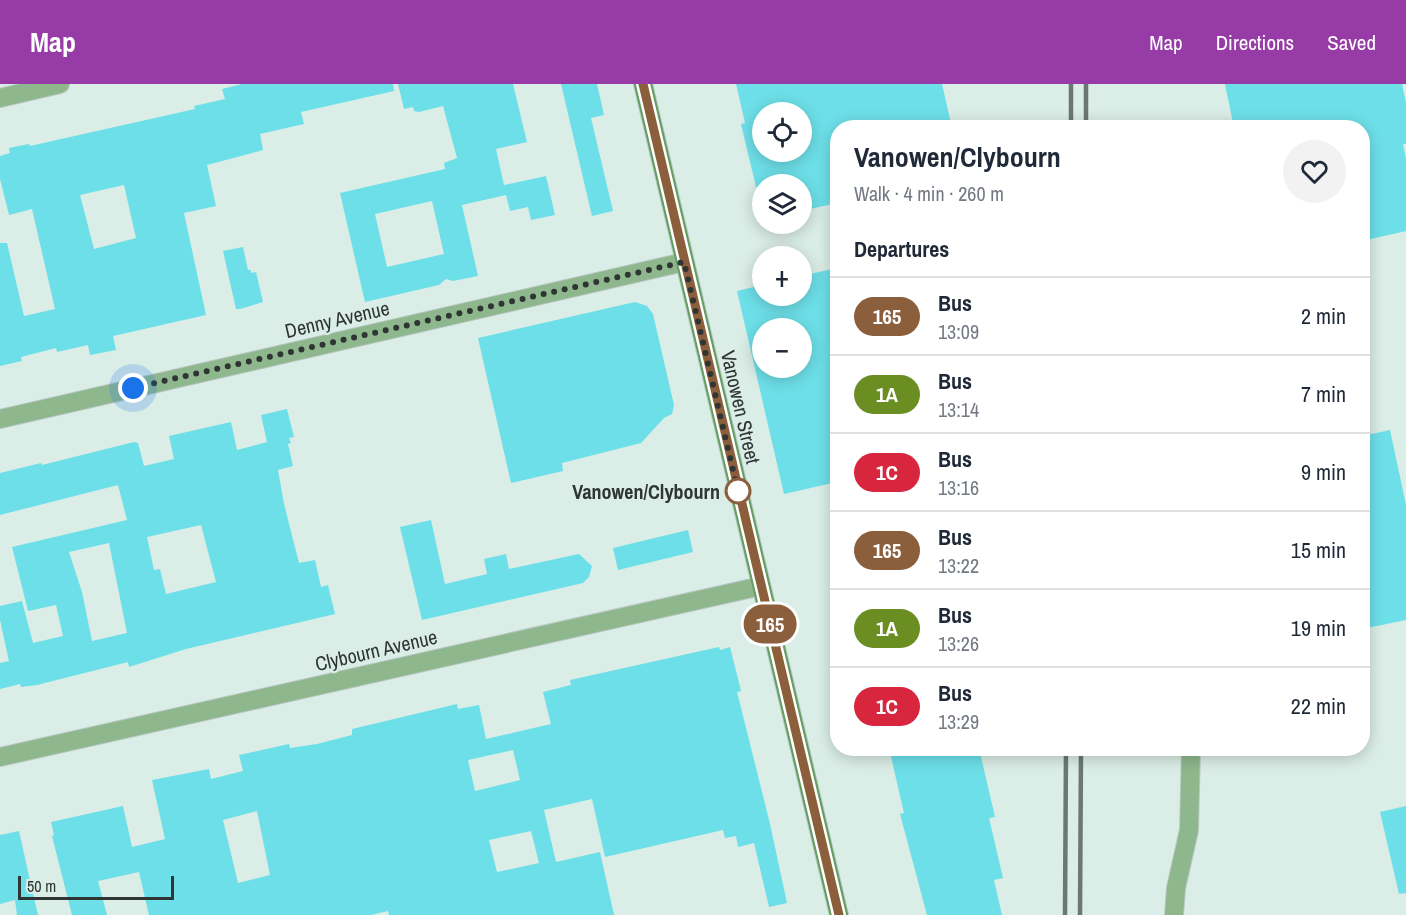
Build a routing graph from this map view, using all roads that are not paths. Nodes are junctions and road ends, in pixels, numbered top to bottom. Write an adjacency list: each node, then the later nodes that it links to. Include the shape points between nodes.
1 (60, 84): 3 (street)
2 (643, 84): 4 (main road, Vanowen Street)
3 (0, 98)
4 (684, 262): 5 (street, Denny Avenue); 6 (main road, Vanowen Street)
5 (0, 419)
6 (761, 586): 8 (street, Clybourn Avenue); 9 (main road, Vanowen Street)
7 (1191, 756): 10 (street, via 1189,830)
8 (0, 757)
9 (839, 915)
10 (1174, 915)

